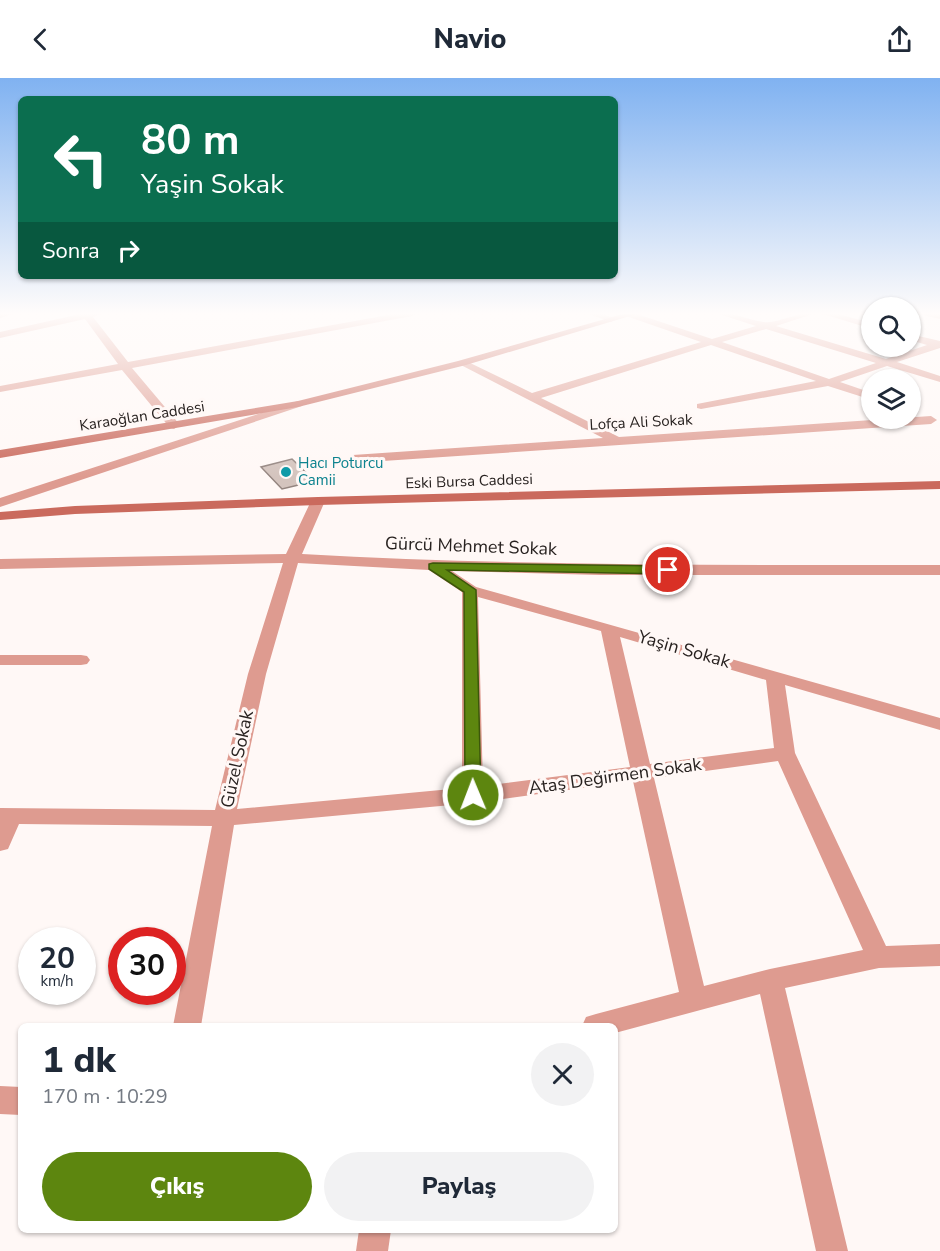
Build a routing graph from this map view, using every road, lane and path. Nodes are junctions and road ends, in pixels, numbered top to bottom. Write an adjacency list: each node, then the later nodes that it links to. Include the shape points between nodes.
1 (115, 368): 11 (street)
2 (125, 368): 18 (street)
3 (443, 368): 14 (street, Karaoğlan Caddesi)
4 (472, 368): 13 (street)
5 (626, 368): 13 (street)
6 (789, 368): 10 (street)
7 (871, 368): 10 (street)
8 (907, 368): 9 (street)
9 (940, 378)
10 (830, 382): 12 (street); 15 (street)
11 (0, 389)
12 (861, 393)
13 (532, 397): 19 (street)
14 (298, 404): 18 (street, Karaoğlan Caddesi); 24 (street)
15 (701, 406)
16 (921, 415): 17 (street)
17 (936, 420): 19 (street, Lofça Ali Sokak)
18 (174, 425): 20 (street, Karaoğlan Caddesi)
19 (616, 439): 21 (street, Lofça Ali Sokak)
20 (0, 454)
21 (353, 459)
22 (940, 485): 23 (street, Eski Bursa Caddesi)
23 (318, 501): 25 (street, Eski Bursa Caddesi); 26 (street, Güzel Sokak)
24 (0, 503)
25 (0, 516)
26 (292, 558): 27 (street, Gürcü Mehmet Sokak); 28 (street, Gürcü Mehmet Sokak); 40 (street, Güzel Sokak, via 250,695)
27 (0, 564)
28 (433, 566): 29 (street, Gürcü Mehmet Sokak); 30 (street, Yaşin Sokak)
29 (940, 570)
30 (470, 590): 31 (street, Yaşin Sokak); 38 (street)
31 (609, 628): 34 (street, Yaşin Sokak); 37 (street)
32 (0, 660): 33 (street)
33 (81, 660)
34 (775, 676): 35 (street, Yaşin Sokak); 36 (street)
35 (940, 724)
36 (785, 753): 37 (street, Ataş Değirmen Sokak); 43 (street)
37 (643, 772): 38 (street, Ataş Değirmen Sokak); 45 (street)
38 (473, 795): 40 (street, Ataş Değirmen Sokak)
39 (5, 816): 40 (street, Ataş Değirmen Sokak); 41 (street)
40 (224, 818): 46 (street, Güzel Sokak)
41 (0, 843)
42 (940, 955): 43 (street)
43 (879, 957): 44 (street)
44 (770, 980): 45 (street); 52 (street)
45 (694, 1000): 47 (street)
46 (188, 1023)
47 (607, 1023)
48 (0, 1100): 49 (street)
49 (18, 1101)
50 (375, 1233): 51 (street)
51 (372, 1251)
52 (832, 1251)

